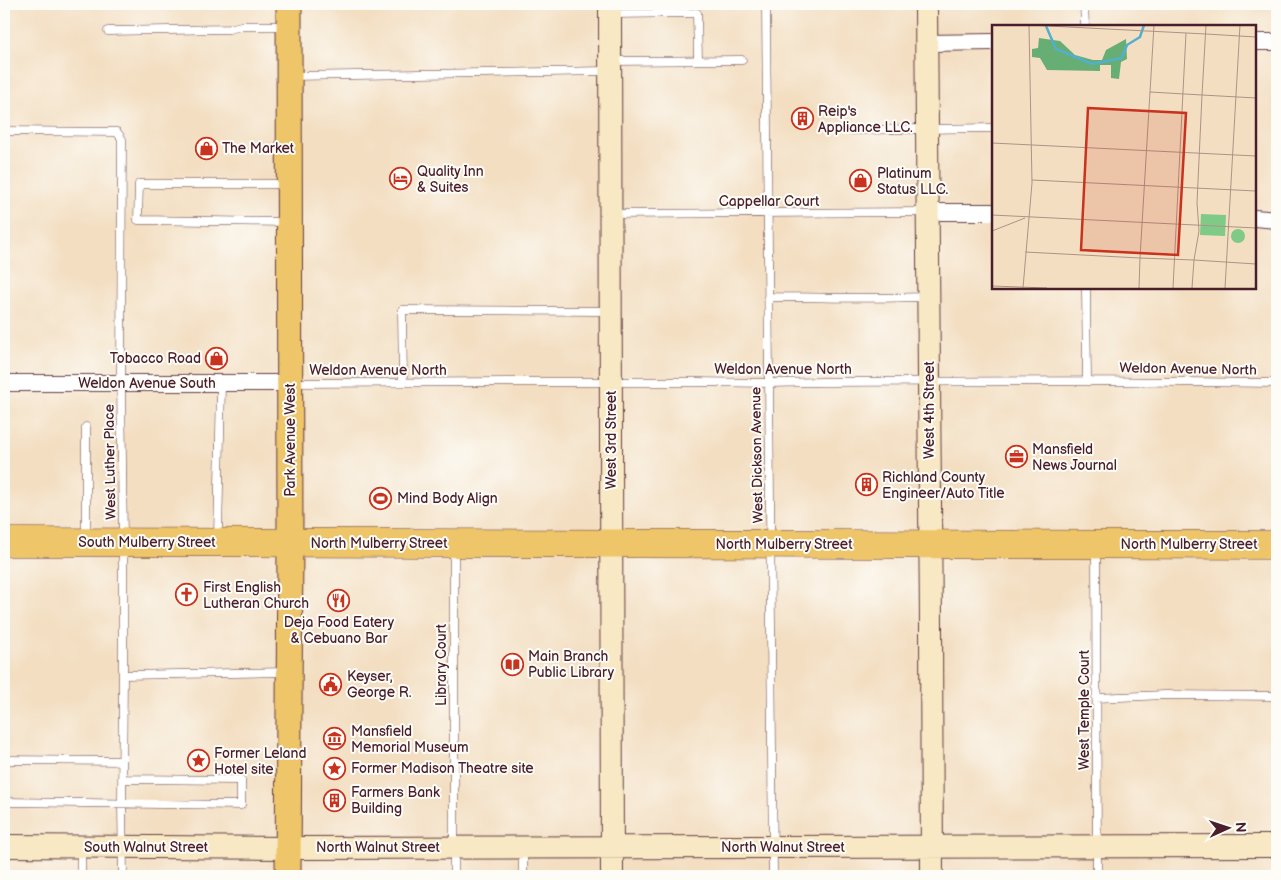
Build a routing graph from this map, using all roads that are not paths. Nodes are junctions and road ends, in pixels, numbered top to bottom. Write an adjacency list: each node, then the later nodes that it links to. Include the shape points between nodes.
1 (766, 4): 23 (lane, West Dickson Avenue)
2 (926, 4): 8 (street, West 4th Street)
3 (1084, 4): 6 (lane)
4 (610, 9): 12 (lane, via 697,13); 14 (street, West 3rd Street)
5 (290, 15): 7 (lane, via 229,30); 15 (main road, Park Avenue West)
6 (1085, 25)
7 (108, 31)
8 (926, 42): 9 (street); 17 (street, West 4th Street)
9 (992, 42)
10 (1256, 42): 11 (street)
11 (1277, 42)
12 (698, 60): 13 (lane); 14 (lane)
13 (742, 60)
14 (610, 66): 15 (lane); 24 (street, West 3rd Street)
15 (290, 76): 20 (main road, Park Avenue West)
16 (992, 128): 17 (lane)
17 (927, 129): 18 (lane); 21 (street, West 4th Street)
18 (852, 130)
19 (4, 131): 37 (lane, West Luther Place, via 117,132 122,139)
20 (290, 184): 27 (main road, Park Avenue West); 27 (lane, via 139,184 138,220)
21 (927, 212): 22 (street); 23 (lane, Cappellar Court); 29 (street, West 4th Street)
22 (992, 212)
23 (768, 213): 24 (lane, Cappellar Court); 30 (lane, West Dickson Avenue)
24 (610, 214): 31 (street, West 3rd Street)
25 (1256, 218): 26 (street)
26 (1277, 220)
27 (290, 222): 39 (main road, Park Avenue West)
28 (1086, 289): 32 (lane)
29 (928, 297): 30 (lane); 35 (street, West 4th Street)
30 (768, 298): 40 (lane, West Dickson Avenue)
31 (611, 311): 33 (lane, via 402,310); 34 (street, West 3rd Street)
32 (1087, 381): 35 (lane, Weldon Avenue North); 41 (lane, Weldon Avenue North)
33 (403, 382): 34 (lane, Weldon Avenue North); 39 (lane, Weldon Avenue North)
34 (611, 382): 40 (lane, Weldon Avenue North); 49 (street, West 3rd Street)
35 (928, 382): 40 (lane, Weldon Avenue North); 51 (street, West 4th Street)
36 (4, 383): 37 (street, Weldon Avenue South)
37 (121, 383): 38 (street, Weldon Avenue South); 45 (lane, West Luther Place)
38 (220, 383): 39 (street, Weldon Avenue South); 47 (lane)
39 (290, 383): 46 (main road, Park Avenue West)
40 (769, 383): 50 (lane, West Dickson Avenue)
41 (1277, 383)
42 (86, 427): 44 (lane)
43 (4, 542): 44 (highway, South Mulberry Street)
44 (86, 542): 45 (highway, South Mulberry Street)
45 (123, 542): 47 (highway, South Mulberry Street); 55 (lane, West Luther Place)
46 (290, 542): 47 (highway, South Mulberry Street); 48 (highway, North Mulberry Street); 54 (main road, Park Avenue West)
47 (218, 543)
48 (454, 544): 49 (highway, North Mulberry Street); 69 (lane, Library Court)
49 (611, 544): 50 (highway, North Mulberry Street); 71 (street, West 3rd Street)
50 (770, 544): 51 (highway, North Mulberry Street); 72 (lane, West Dickson Avenue)
51 (930, 544): 52 (highway, North Mulberry Street); 65 (street, West 4th Street)
52 (1096, 544): 53 (highway, North Mulberry Street); 57 (lane, West Temple Court)
53 (1277, 545)
54 (290, 671): 55 (lane); 73 (main road, Park Avenue West)
55 (123, 675): 59 (lane, West Luther Place)
56 (1277, 696): 57 (lane)
57 (1096, 698): 66 (lane, West Temple Court)
58 (4, 760): 59 (lane)
59 (122, 760): 60 (lane, West Luther Place)
60 (122, 779): 62 (lane, West Luther Place); 62 (lane, via 240,780 241,804)
61 (4, 802): 62 (lane)
62 (122, 803): 64 (lane, West Luther Place)
63 (4, 846): 68 (street, South Walnut Street)
64 (122, 846): 68 (street, South Walnut Street); 73 (street, South Walnut Street); 75 (lane, West Luther Place)
65 (932, 846): 66 (street, North Walnut Street); 72 (street, North Walnut Street); 81 (street, West 4th Street)
66 (1097, 846): 67 (street, North Walnut Street); 82 (lane, West Temple Court)
67 (1277, 846)
68 (80, 847): 74 (lane)
69 (454, 847): 70 (street, North Walnut Street); 73 (street, North Walnut Street); 77 (lane, Library Court)
70 (523, 847): 71 (street, North Walnut Street); 78 (lane)
71 (612, 847): 72 (street, North Walnut Street); 79 (street, West 3rd Street)
72 (773, 847): 80 (lane, West Dickson Avenue)
73 (289, 848): 76 (main road, Park Avenue West)
74 (81, 876)
75 (123, 876)
76 (288, 876)
77 (454, 876)
78 (523, 876)
79 (612, 876)
80 (773, 876)
81 (932, 876)
82 (1096, 876)

